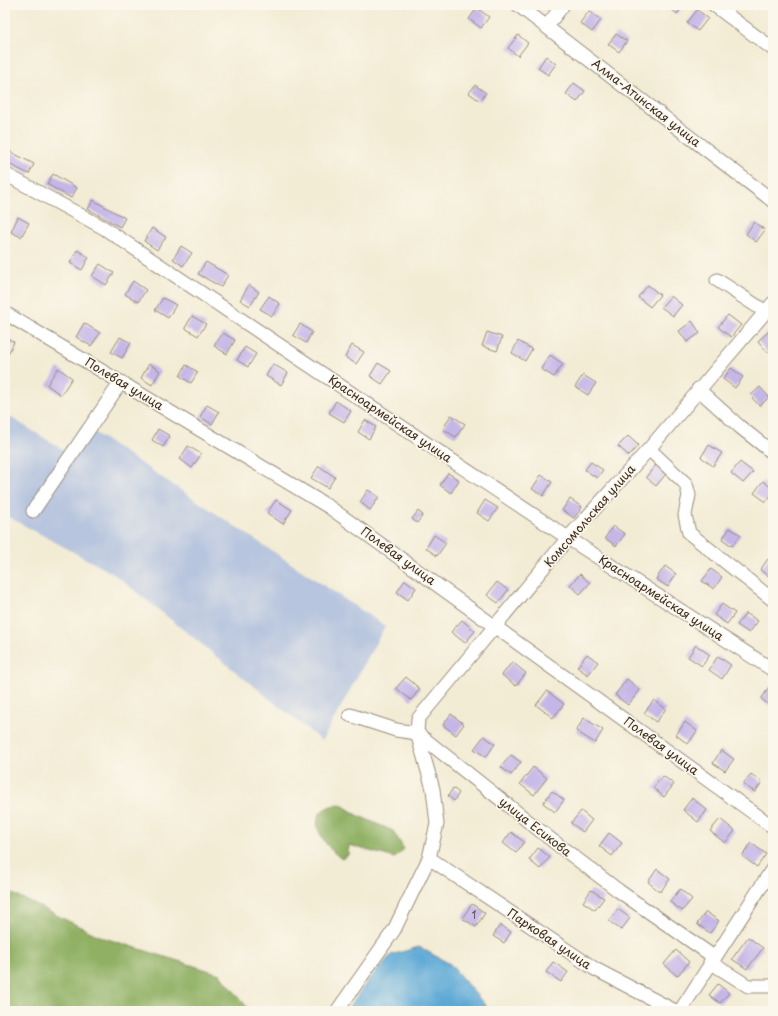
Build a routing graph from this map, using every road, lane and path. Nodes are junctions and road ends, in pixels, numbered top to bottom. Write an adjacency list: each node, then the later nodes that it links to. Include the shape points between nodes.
1 (518, 5): 4 (street, Алма-Атинская улица)
2 (563, 5): 4 (street)
3 (714, 5): 5 (street)
4 (546, 26): 7 (street, Алма-Атинская улица)
5 (773, 49)
6 (5, 174): 16 (street, Красноармейская улица, via 104,228)
7 (773, 201)
8 (717, 280): 9 (street)
9 (769, 307): 12 (street, Комсомольская улица)
10 (5, 313): 11 (street, Полевая улица)
11 (122, 382): 15 (street); 18 (street, Полевая улица, via 329,507)
12 (698, 389): 13 (street, Комсомольская улица); 14 (street)
13 (649, 449): 16 (street, Комсомольская улица); 17 (street, via 686,484 689,495 685,515 689,533)
14 (773, 453)
15 (33, 511)
16 (568, 538): 18 (street, Комсомольская улица); 19 (street, Красноармейская улица)
17 (773, 600)
18 (495, 626): 21 (street, Комсомольская улица, via 418,719); 22 (street, Полевая улица)
19 (773, 670)
20 (350, 715): 21 (street, via 396,730)
21 (417, 733): 23 (street, via 433,789 437,824); 25 (street, улица Есикова, via 571,855)
22 (773, 827)
23 (428, 858): 27 (street, via 394,930); 28 (street, Парковая улица, via 596,970)
24 (773, 868): 25 (street)
25 (712, 960): 26 (street, улица Есикова, via 748,986); 29 (street)
26 (773, 986)
27 (337, 1011)
28 (675, 1011)
29 (680, 1011)

